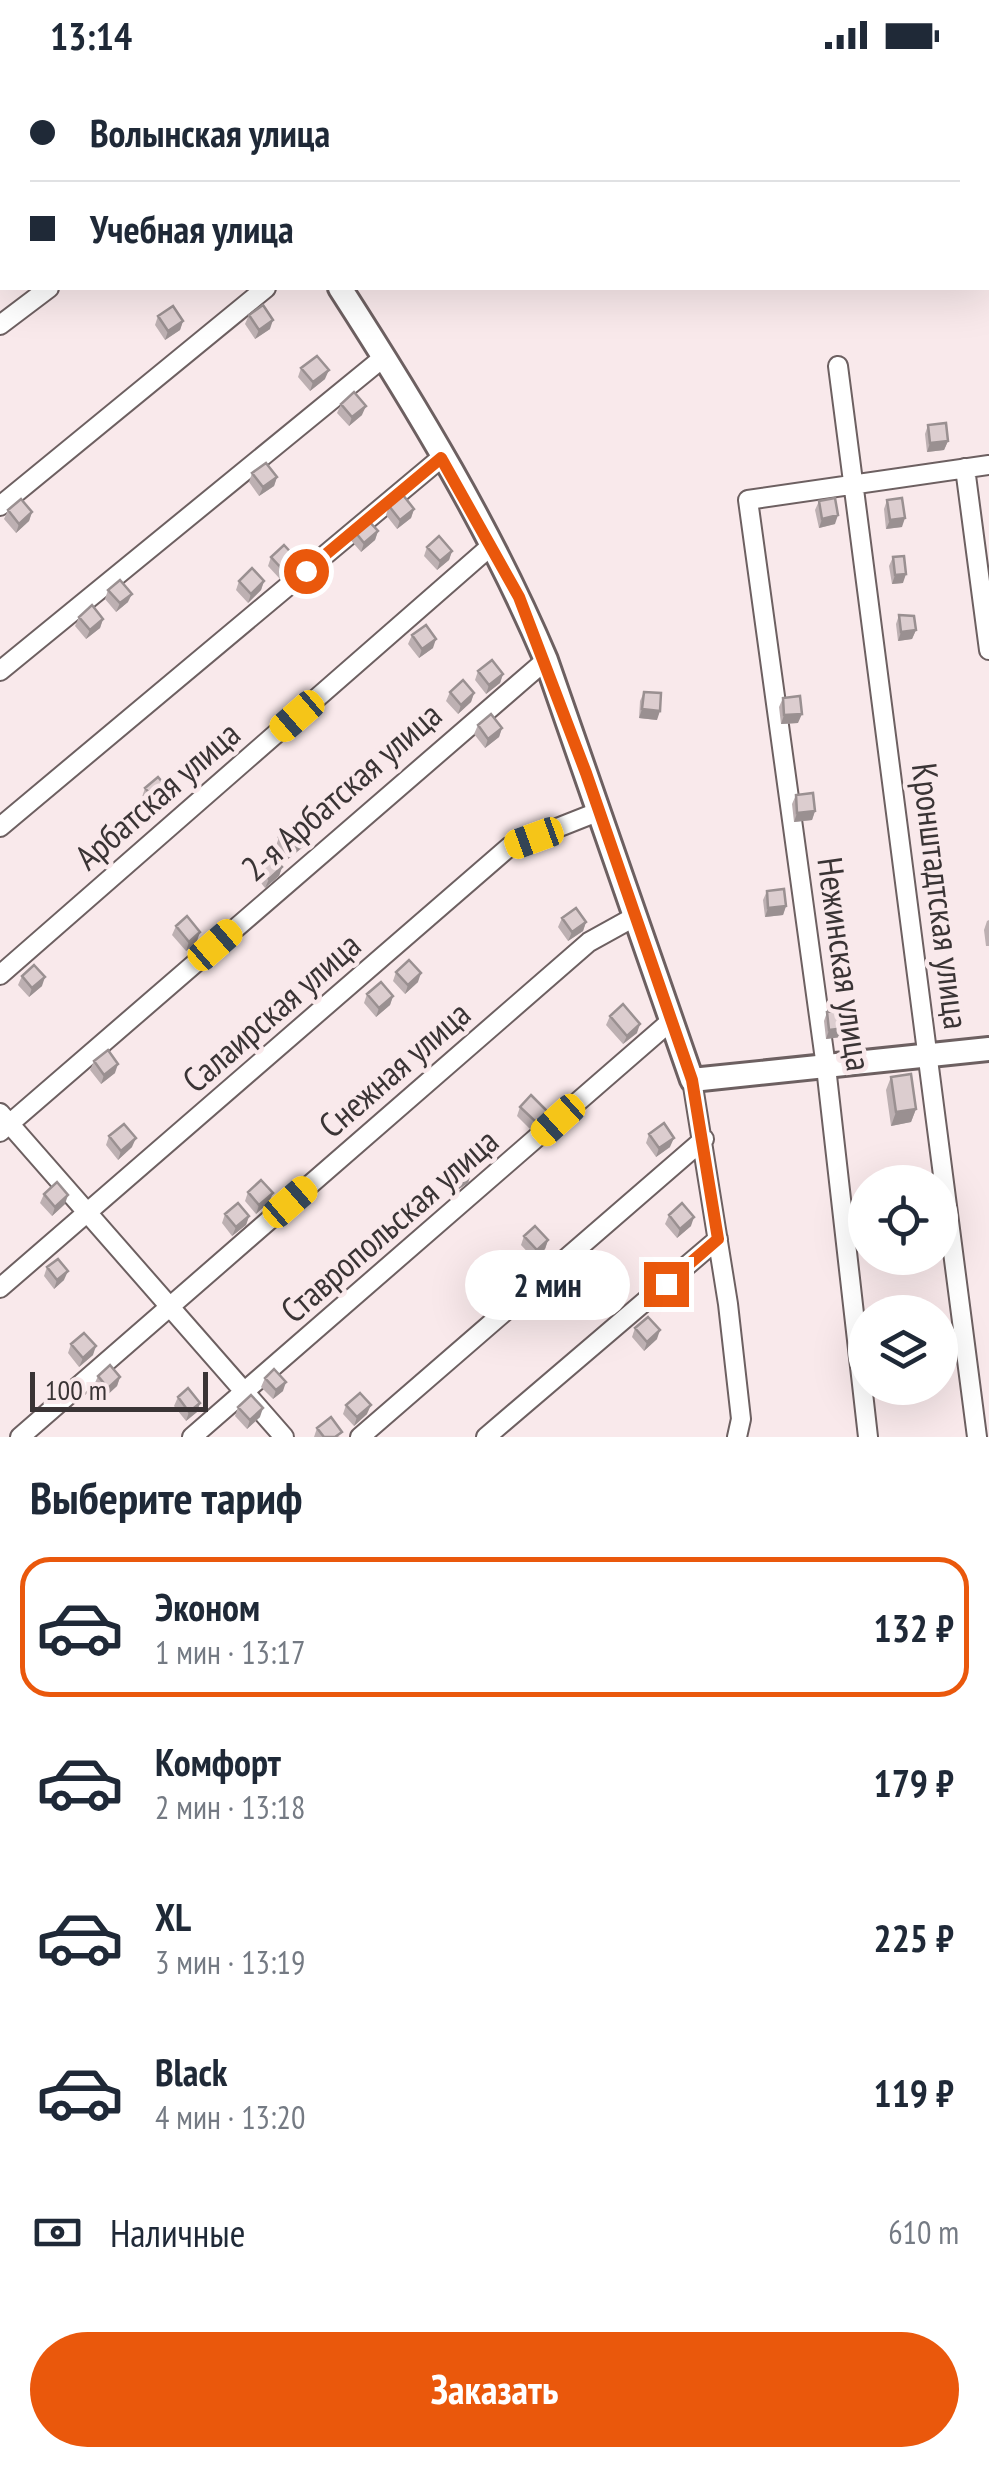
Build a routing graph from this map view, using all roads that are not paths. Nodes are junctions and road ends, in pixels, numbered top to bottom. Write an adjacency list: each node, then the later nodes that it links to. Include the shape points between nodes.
1 (46, 290): 4 (street)
2 (264, 290): 11 (street)
3 (341, 290): 5 (main road)
4 (0, 325)
5 (384, 357): 7 (main road); 15 (street)
6 (838, 366): 10 (street, Кронштадтская улица)
7 (441, 458): 12 (main road); 17 (street)
8 (989, 465): 9 (street)
9 (965, 468): 10 (street); 13 (street)
10 (856, 483): 22 (street, Кронштадтская улица); 23 (street, Нежинская улица, via 748,500)
11 (0, 506)
12 (492, 545): 14 (main road); 19 (street, Арбатская улица)
13 (989, 650)
14 (546, 660): 16 (main road); 25 (street, 2-я Арбатская улица)
15 (0, 670)
16 (600, 810): 18 (main road); 27 (street, Салаирская улица, via 510,846)
17 (0, 827)
18 (636, 916): 20 (main road); 30 (street, Снежная улица, via 589,942)
19 (0, 975)
20 (672, 1020): 24 (main road); 31 (street, Ставропольская улица)
21 (989, 1049): 22 (main road)
22 (928, 1055): 23 (main road); 39 (street, Кронштадтская улица)
23 (826, 1066): 24 (main road); 38 (street, Нежинская улица)
24 (692, 1080): 26 (street)
25 (3, 1123): 27 (street)
26 (704, 1139): 28 (street); 35 (street)
27 (89, 1214): 29 (street, Салаирская улица); 30 (street)
28 (718, 1239): 36 (street); 37 (street, via 741,1419)
29 (0, 1288)
30 (170, 1307): 31 (street); 32 (street, Снежная улица)
31 (246, 1393): 33 (street, Ставропольская улица); 34 (street)
32 (20, 1437)
33 (192, 1437)
34 (284, 1437)
35 (360, 1437)
36 (486, 1437)
37 (737, 1437)
38 (868, 1437)
39 (977, 1437)

